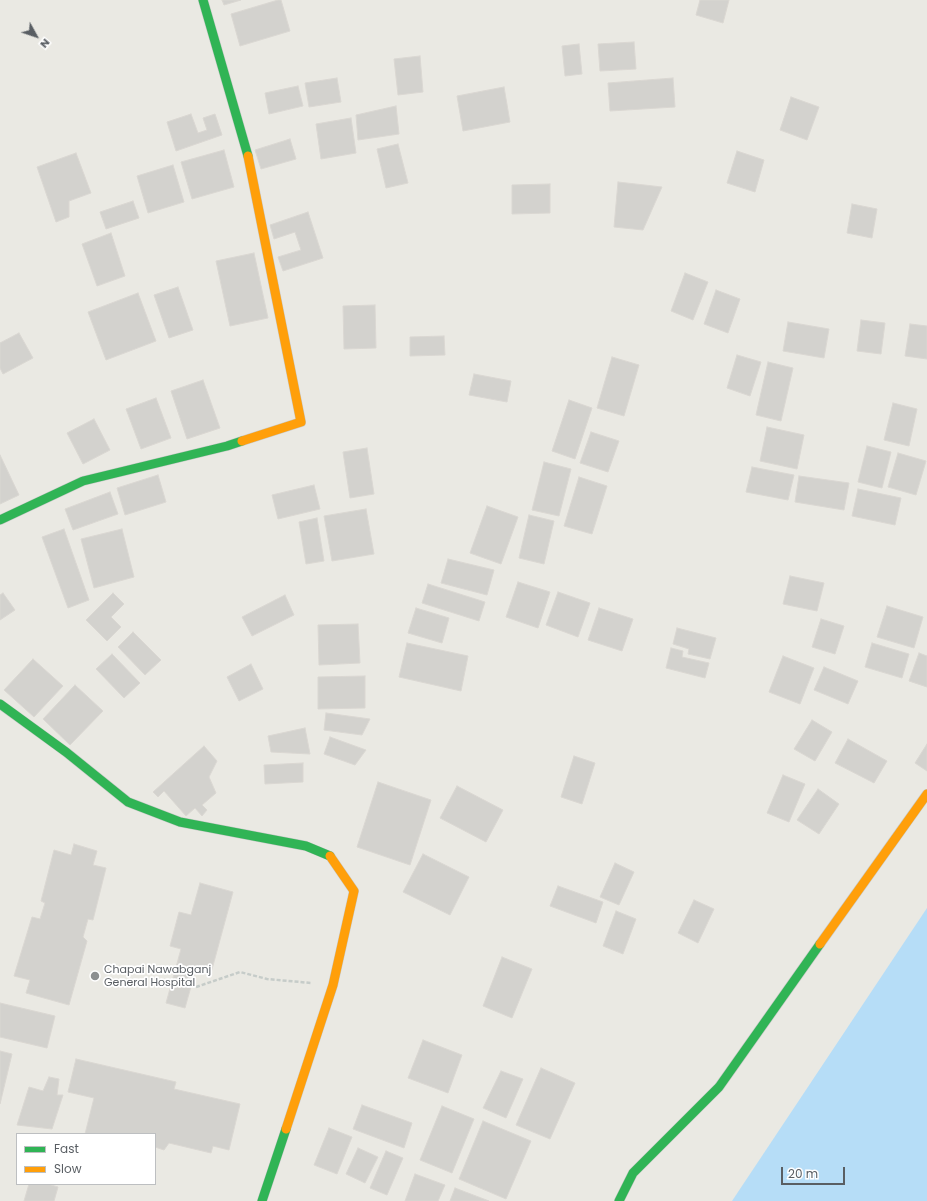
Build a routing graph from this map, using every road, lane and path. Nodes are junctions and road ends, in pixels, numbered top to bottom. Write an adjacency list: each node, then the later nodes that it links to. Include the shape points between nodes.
1 (203, 0): 2 (street, via 247,153 301,422 227,446 83,481)
2 (0, 520)
3 (0, 704): 5 (street, via 66,752 128,802 180,822 306,846 331,856 354,891)
4 (927, 794): 8 (street, via 719,1087 633,1173)
5 (333, 985): 6 (path, via 267,979 240,972); 7 (street)
6 (196, 987)
7 (262, 1201)
8 (619, 1201)

